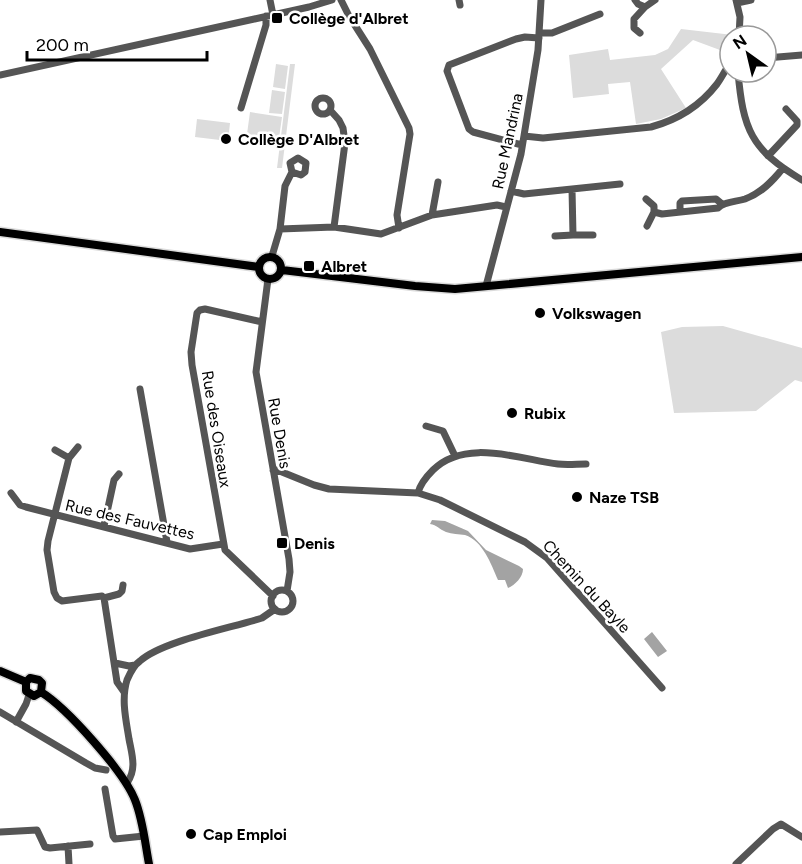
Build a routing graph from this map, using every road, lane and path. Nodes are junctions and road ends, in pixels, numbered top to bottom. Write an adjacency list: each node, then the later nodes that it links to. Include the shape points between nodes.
1 (270, 0): 11 (street)
2 (332, 0): 11 (street)
3 (341, 0): 39 (street, via 409,128 397,215)
4 (541, 0): 14 (street, Rue Mandrina)
5 (635, 0): 9 (street)
6 (655, 0): 9 (street)
7 (751, 0): 8 (street)
8 (736, 2): 12 (street)
9 (645, 7): 13 (street, via 634,19 634,28)
10 (600, 14): 14 (street)
11 (269, 16): 17 (street); 20 (street)
12 (740, 24)
13 (640, 33)
14 (539, 35): 23 (street, Rue Mandrina); 24 (street, via 516,39 447,68 469,129)
15 (802, 55): 16 (street)
16 (778, 57)
17 (0, 75)
18 (718, 80): 23 (street, via 704,98 680,116 651,127 543,138)
19 (740, 84): 25 (street, via 744,118)
20 (241, 108)
21 (330, 110): 38 (street, via 343,128 345,143)
22 (786, 110): 25 (street, via 797,125)
23 (524, 136): 24 (street, Rue Mandrina)
24 (522, 145): 32 (street, Rue Mandrina)
25 (768, 156): 26 (street)
26 (783, 168): 28 (street); 35 (street, via 766,188 718,208)
27 (292, 172): 40 (street, via 285,186)
28 (802, 180)
29 (438, 182): 36 (street)
30 (620, 184): 31 (street)
31 (572, 189): 32 (street, via 524,194); 42 (street)
32 (511, 191): 34 (street, Rue Mandrina)
33 (646, 199): 35 (street, via 654,206)
34 (506, 207): 36 (street); 50 (street, Rue Mandrina)
35 (654, 212): 37 (street)
36 (432, 215): 39 (street)
37 (647, 226)
38 (334, 227): 39 (street, via 381,234); 40 (street)
39 (399, 228)
40 (280, 229): 45 (street)
41 (0, 232): 47 (main road)
42 (573, 235): 43 (street); 44 (street)
43 (593, 235)
44 (555, 236)
45 (272, 256): 47 (main road, via 263,259); 48 (main road, via 280,261)
46 (802, 257): 50 (main road)
47 (259, 267): 49 (main road)
48 (282, 270): 49 (main road, via 277,277); 50 (main road, via 439,289)
49 (268, 279): 51 (street, Rue Denis)
50 (486, 286)
51 (262, 322): 59 (street, Rue Denis, via 256,372); 66 (street, Rue des Oiseaux, via 205,309 197,313 192,365)
52 (140, 389): 65 (street)
53 (426, 426): 56 (street, via 443,431)
54 (78, 447): 57 (street)
55 (55, 450): 57 (street)
56 (455, 456): 58 (street, via 484,453); 62 (street, via 437,465 425,477)
57 (69, 458): 63 (street)
58 (586, 464)
59 (273, 470): 62 (street, Chemin du Bayle, via 329,489); 68 (street, Rue Denis, via 291,572)
60 (119, 474): 64 (street, via 114,480)
61 (11, 493): 63 (street, via 20,505)
62 (418, 493): 76 (street, Chemin du Bayle, via 495,526 540,552)
63 (55, 514): 64 (street, Rue des Fauvettes); 70 (street, Rue des Fauvettes, via 47,550 57,598)
64 (104, 526): 65 (street, Rue des Fauvettes)
65 (167, 542): 66 (street, Rue des Fauvettes, via 190,549)
66 (223, 544): 69 (street, Rue des Oiseaux, via 228,555)
67 (123, 585): 70 (street, via 118,594)
68 (287, 591): 69 (street, via 278,591); 71 (street, via 293,602 290,609)
69 (273, 596): 71 (street)
70 (104, 598): 72 (street)
71 (274, 609): 73 (street, via 262,618 158,650)
72 (114, 663): 73 (street); 78 (street, via 117,682)
73 (136, 665): 78 (street)
74 (0, 671): 75 (main road)
75 (26, 682): 77 (main road, via 30,678 39,680); 79 (main road)
76 (662, 688)
77 (41, 692): 79 (main road); 83 (main road, via 68,714)
78 (124, 692): 83 (street, via 134,768)
79 (29, 695): 81 (street)
80 (0, 712): 81 (street)
81 (16, 722): 82 (street, via 95,768)
82 (106, 770)
83 (127, 783): 86 (main road, via 140,812)
84 (105, 789): 86 (street, via 112,836)
85 (0, 832): 89 (street, via 37,830 45,847)
86 (144, 836): 91 (main road)
87 (802, 837): 92 (street, via 782,824)
88 (90, 844): 89 (street)
89 (68, 846): 90 (street)
90 (69, 864)
91 (148, 864)
92 (736, 864)

